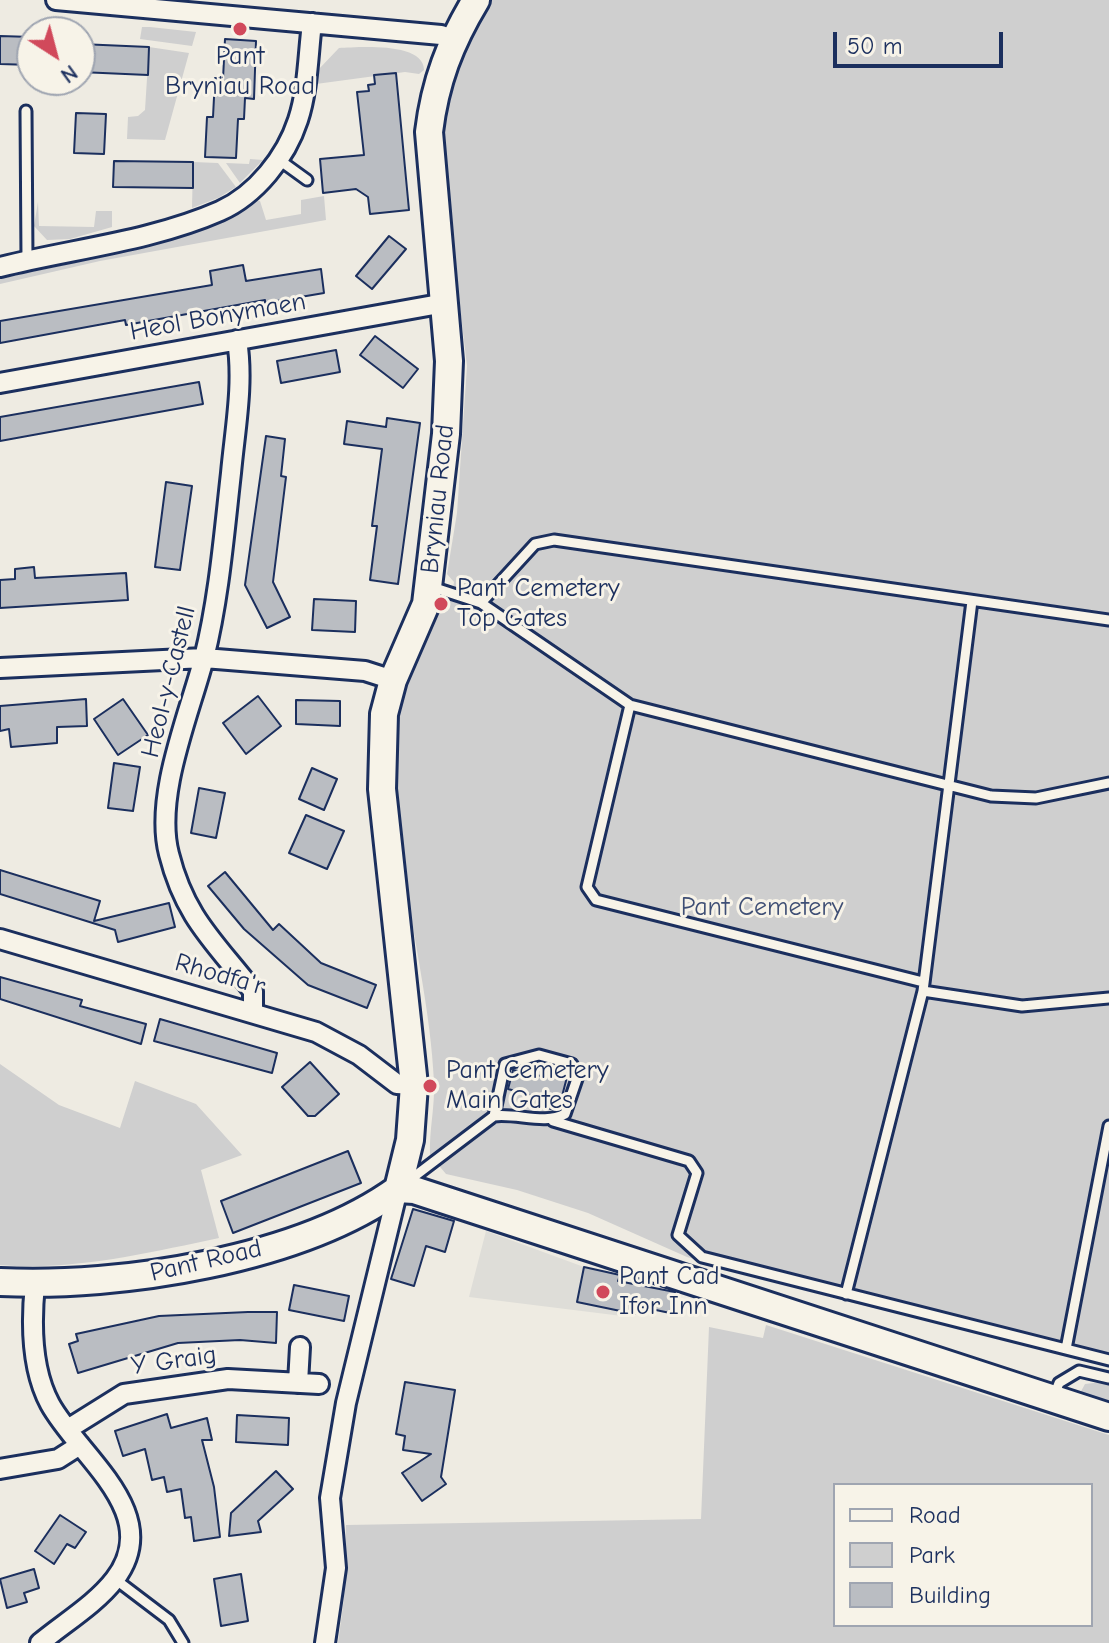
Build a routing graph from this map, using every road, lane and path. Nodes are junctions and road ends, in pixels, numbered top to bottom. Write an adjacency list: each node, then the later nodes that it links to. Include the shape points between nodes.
1 (56, 0): 3 (street)
2 (476, 0): 4 (street, Bryniau Road)
3 (312, 23): 4 (street); 6 (street, via 298,122)
4 (452, 39): 10 (street, Bryniau Road, via 429,132)
5 (26, 111): 8 (lane)
6 (278, 159): 7 (lane); 8 (street, via 245,195 221,211)
7 (307, 180)
8 (27, 260): 9 (street)
9 (0, 267)
10 (445, 303): 11 (street, Heol Bonymaen); 13 (street, Bryniau Road, via 446,434)
11 (237, 340): 12 (street, Heol Bonymaen); 17 (street, Heol-y-Castell, via 240,385 219,583)
12 (0, 383)
13 (429, 587): 15 (lane); 19 (street, Bryniau Road)
14 (972, 601): 15 (lane, via 554,540 535,544); 16 (lane); 22 (lane)
15 (481, 603): 20 (lane)
16 (1109, 620)
17 (204, 658): 18 (street); 19 (street, via 365,671); 26 (street, Heol-y-Castell, via 170,792 168,850 189,908 207,939 253,991)
18 (0, 668)
19 (393, 680): 27 (street, Bryniau Road, via 384,714 382,789)
20 (630, 705): 22 (lane); 24 (lane, via 587,887 596,900)
21 (1109, 783): 22 (lane, via 1036,798 991,796)
22 (948, 786): 24 (lane)
23 (0, 939): 26 (street, Rhodfa'r)
24 (923, 986): 25 (lane, via 1022,1006); 34 (lane)
25 (1109, 998)
26 (253, 1011): 27 (street, Rhodfa'r, via 316,1032 397,1084)
27 (414, 1085): 31 (street, Bryniau Road, via 410,1140)
28 (494, 1116): 29 (lane); 29 (lane, via 505,1064 539,1055 572,1064 578,1076 565,1114); 31 (lane)
29 (553, 1121): 34 (lane, via 689,1161 697,1173 678,1235 702,1257)
30 (1109, 1126): 36 (lane)
31 (398, 1189): 33 (street, Pant Road, via 377,1204 312,1232 228,1259 151,1276); 41 (street, via 458,1204); 49 (street, via 346,1403 330,1498 336,1568)
32 (0, 1282): 33 (street, Pant Road)
33 (35, 1284): 43 (street, via 40,1381)
34 (846, 1294): 36 (lane)
35 (300, 1347): 39 (street)
36 (1066, 1349): 37 (lane)
37 (1109, 1360)
38 (1109, 1378): 41 (lane, via 1079,1371 1059,1383)
39 (298, 1383): 40 (street, Y Graig); 43 (street, Y Graig, via 228,1379 124,1394)
40 (319, 1384)
41 (1052, 1399): 42 (street)
42 (1109, 1417)
43 (68, 1429): 44 (street)
44 (80, 1445): 45 (street, via 58,1459); 46 (street, via 127,1512 130,1545)
45 (0, 1469)
46 (115, 1579): 47 (street); 48 (lane, via 169,1620)
47 (40, 1643)
48 (183, 1643)
49 (325, 1643)

